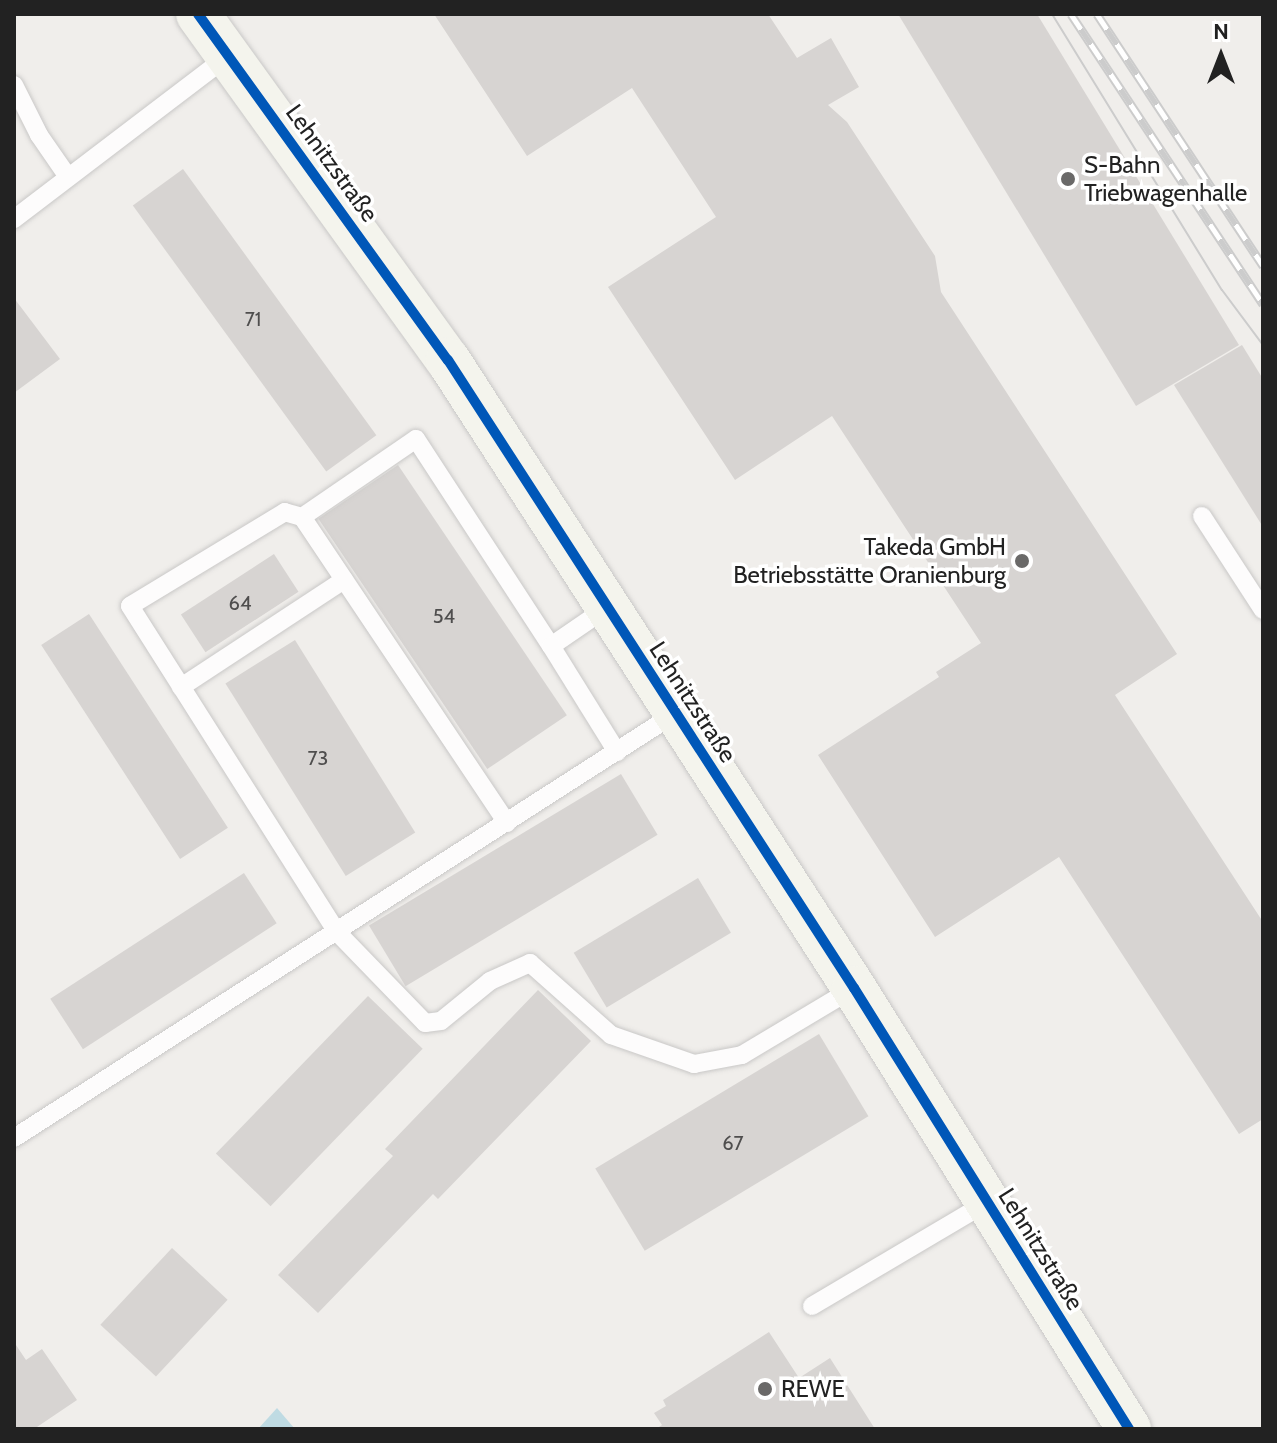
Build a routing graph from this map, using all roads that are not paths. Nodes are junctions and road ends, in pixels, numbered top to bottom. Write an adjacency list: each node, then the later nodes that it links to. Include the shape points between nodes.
1 (198, 14): 2 (main road, Lehnitzstraße)
2 (229, 55): 4 (lane); 9 (main road, Lehnitzstraße, via 448,360)
3 (14, 85): 4 (lane)
4 (68, 177): 5 (lane)
5 (14, 219)
6 (1202, 516): 10 (lane)
7 (302, 517): 8 (lane); 11 (lane, via 416,439); 12 (lane, via 285,512 130,606)
8 (344, 580): 12 (lane); 15 (lane)
9 (608, 607): 11 (lane); 13 (main road, Lehnitzstraße)
10 (1263, 610)
11 (551, 646): 14 (lane)
12 (181, 687): 16 (lane)
13 (676, 713): 14 (lane); 17 (main road, Lehnitzstraße)
14 (617, 752): 15 (lane)
15 (507, 823): 16 (lane)
16 (336, 931): 17 (lane, via 425,1023 441,1021 490,981 530,963 611,1035 694,1064 742,1055); 18 (lane)
17 (854, 988): 19 (main road, Lehnitzstraße)
18 (14, 1138)
19 (988, 1202): 20 (lane); 21 (main road, Lehnitzstraße)
20 (812, 1306)
21 (1129, 1429)

